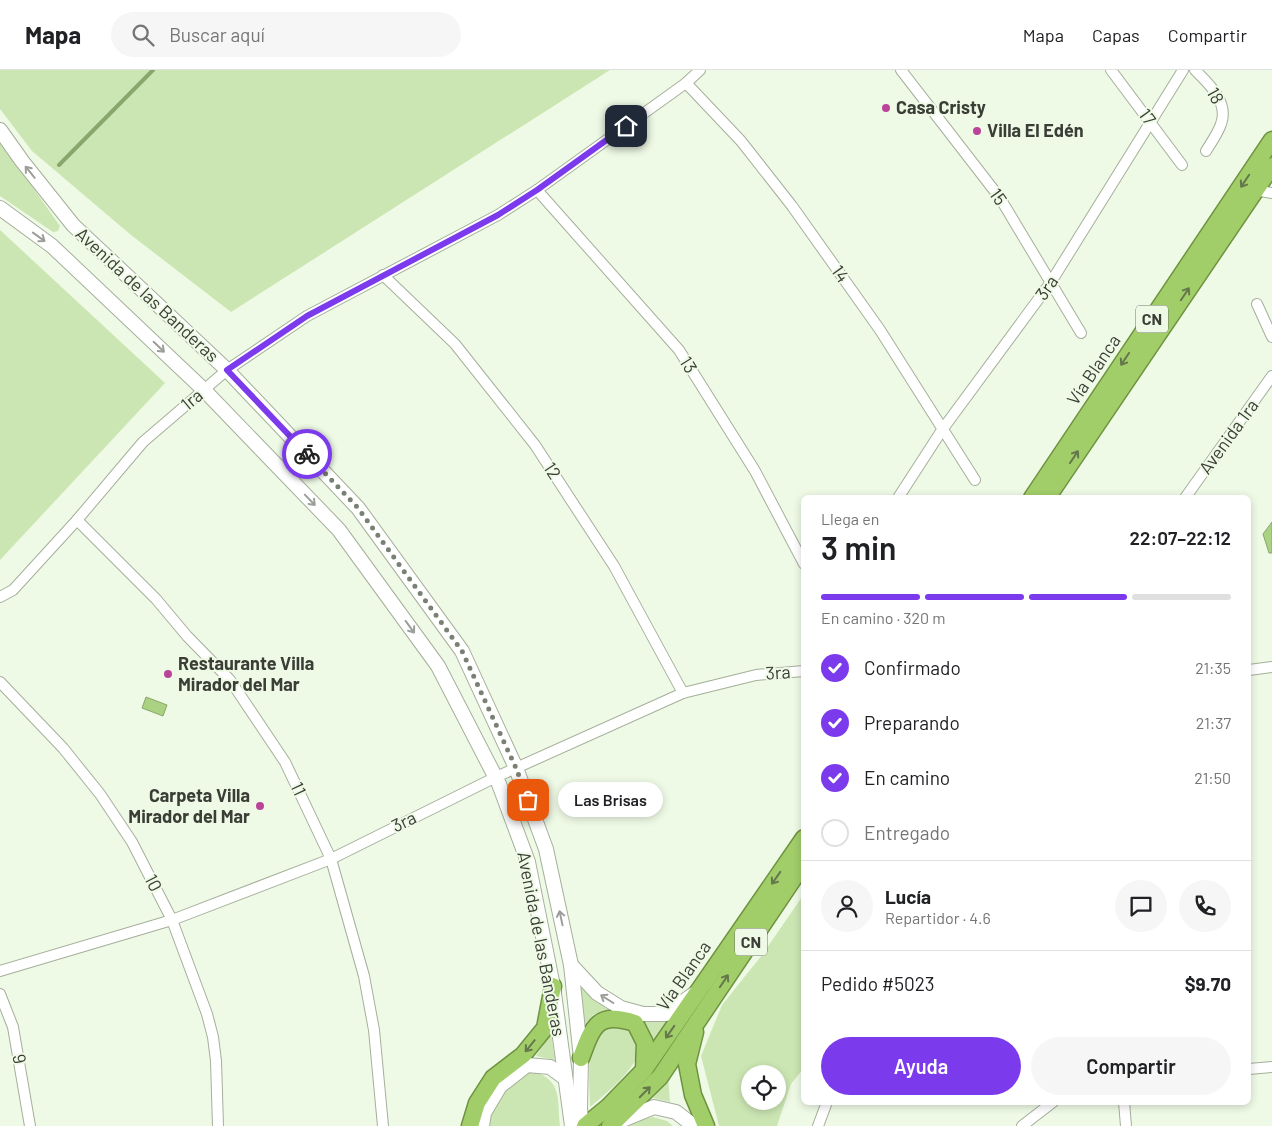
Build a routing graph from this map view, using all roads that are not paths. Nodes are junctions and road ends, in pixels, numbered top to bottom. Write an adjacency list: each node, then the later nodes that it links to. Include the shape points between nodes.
1 (700, 70): 6 (street, 1ra)
2 (901, 70): 18 (street, 15, via 1000,198)
3 (1111, 70): 7 (street, 17)
4 (1183, 70): 7 (street, 3ra)
5 (1196, 70): 10 (street, 18, via 1219,97 1224,113)
6 (686, 83): 13 (street, 1ra); 25 (street, 14, via 741,141 792,206 880,330)
7 (1151, 122): 11 (street, 17); 18 (street, 3ra)
8 (0, 130): 22 (main road, Avenida de las Banderas, one-way to 8, via 73,226)
9 (1272, 140): 28 (highway, Vía Blanca / CN, one-way to 28)
10 (1206, 152)
11 (1182, 165)
12 (1272, 166): 14 (highway, Vía Blanca / CN)
13 (537, 190): 17 (street, 1ra, via 498,215); 32 (street, 13, via 679,350 755,471)
14 (1255, 190): 15 (street); 29 (highway, Vía Blanca / CN, one-way to 14)
15 (1272, 193)
16 (0, 208): 24 (main road, Avenida de las Banderas, one-way to 24, via 52,246)
17 (383, 275): 22 (street, 1ra, via 307,316); 38 (street, 12, via 455,344 534,445 614,566)
18 (1051, 282): 20 (street, 15); 25 (street, 3ra)
19 (1272, 318): 21 (street, via 1258,304)
20 (1081, 333)
21 (1272, 337)
22 (227, 370): 24 (street, 1ra); 39 (main road, Avenida de las Banderas, via 364,516 462,651)
23 (1272, 376): 30 (street, Avenida 1ra)
24 (204, 390): 31 (street, 1ra, via 143,442); 40 (main road, Avenida de las Banderas, one-way to 40, via 339,530 438,666)
25 (942, 430): 26 (street, 14); 27 (street, 3ra)
26 (975, 480)
27 (900, 495)
28 (1034, 495)
29 (1049, 495)
30 (1187, 495)
31 (77, 520): 33 (street, 1ra, via 13,590); 42 (street, 11, via 230,680 285,762)
32 (801, 558)
33 (0, 597)
34 (1272, 667): 35 (street)
35 (1251, 670)
36 (801, 671): 38 (street, 3ra, via 756,674)
37 (0, 682): 44 (street, 10, via 63,748 100,794 132,842)
38 (684, 693): 39 (street, 3ra)
39 (516, 768): 40 (street, 3ra); 45 (main road, Avenida de las Banderas, one-way to 39, via 546,849)
40 (496, 777): 42 (street, 3ra); 47 (main road, Avenida de las Banderas, via 528,862)
41 (801, 842): 48 (highway, Vía Blanca / CN, one-way to 48)
42 (331, 859): 44 (street, 3ra); 63 (street, 11, via 374,1030)
43 (801, 867): 50 (highway, Vía Blanca / CN, one-way to 43)
44 (172, 920): 46 (street, 3ra); 62 (street, 10, via 213,1037)
45 (571, 965): 48 (main road, one-way to 45, via 666,1014 643,1014 621,1008 597,994); 51 (main road, Avenida de las Banderas)
46 (0, 971)
47 (553, 986): 55 (main road, Avenida de las Banderas); 64 (highway, one-way to 64, via 545,1028 522,1055 493,1078 477,1103)
48 (698, 992): 54 (highway, Vía Blanca / CN, one-way to 54)
49 (0, 994): 61 (street, 9, via 13,1027)
50 (697, 1022): 60 (highway, Vía Blanca / CN, one-way to 50, via 660,1077); 67 (highway, via 687,1064 693,1095)
51 (581, 1058): 54 (highway, via 590,1032 603,1020 620,1018 635,1023 646,1042); 59 (main road, Avenida de las Banderas)
52 (1272, 1067): 53 (street)
53 (1251, 1069)
54 (644, 1070): 59 (highway, Vía Blanca / CN, via 608,1107)
55 (565, 1078): 59 (main road, Avenida de las Banderas); 65 (main road, via 550,1067 527,1065 500,1086 484,1113)
56 (826, 1105): 68 (street)
57 (1049, 1105): 69 (street)
58 (1124, 1105): 70 (street)
59 (578, 1121)
60 (612, 1124): 66 (main road, via 654,1107 676,1112)
61 (30, 1126)
62 (218, 1126)
63 (382, 1126)
64 (470, 1126)
65 (482, 1126)
66 (694, 1126)
67 (706, 1126)
68 (818, 1126)
69 (1022, 1126)
70 (1126, 1126)

